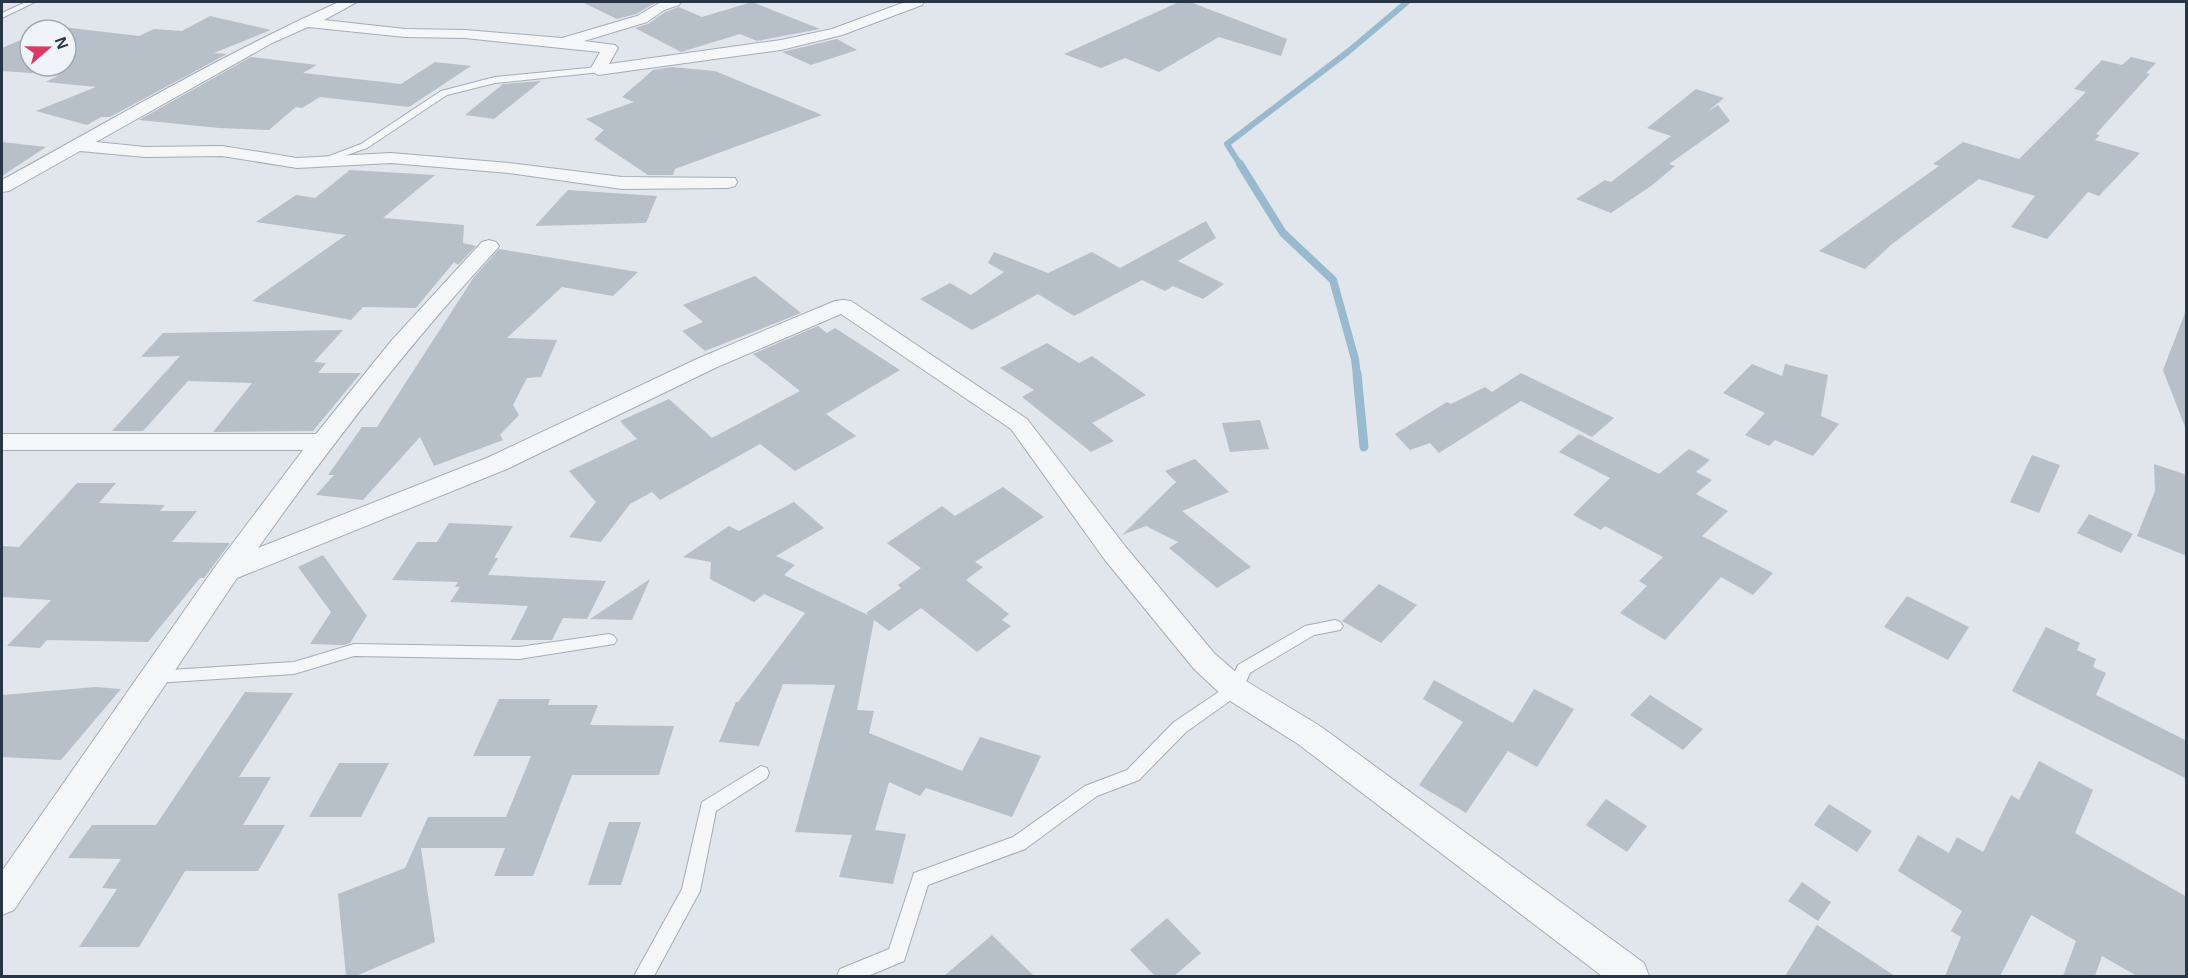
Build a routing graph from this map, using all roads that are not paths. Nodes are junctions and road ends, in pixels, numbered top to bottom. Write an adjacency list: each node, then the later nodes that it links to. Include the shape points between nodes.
1 (31, 2): 5 (lane)
2 (350, 2): 6 (street)
3 (674, 2): 7 (street, via 642,19)
4 (917, 2): 8 (street, via 837,32 781,45)
5 (2, 16)
6 (306, 22): 7 (street); 9 (street)
7 (563, 43): 8 (street, via 610,48)
8 (598, 70): 10 (lane, via 495,80 444,93 364,146)
9 (75, 145): 10 (street, via 145,152 222,151 297,163); 12 (street)
10 (321, 161): 11 (street, via 391,158 622,183)
11 (728, 182)
12 (2, 187)
13 (489, 246): 15 (street, via 444,292)
14 (2, 442): 15 (street)
15 (321, 442): 16 (street)
16 (227, 572): 19 (street); 20 (street, via 498,463 707,363 843,306 1019,424 1122,562 1204,661)
17 (1335, 626): 20 (lane, via 1310,630 1244,669)
18 (609, 640): 19 (lane, via 519,653 354,650 294,668)
19 (153, 677): 22 (street)
20 (1235, 689): 24 (lane, via 1180,727 1133,775 1091,791 1019,843 920,879 897,956); 25 (street, via 1309,735)
21 (761, 773): 23 (lane, via 708,807 691,891)
22 (2, 899)
23 (644, 976)
24 (847, 976)
25 (1631, 976)

